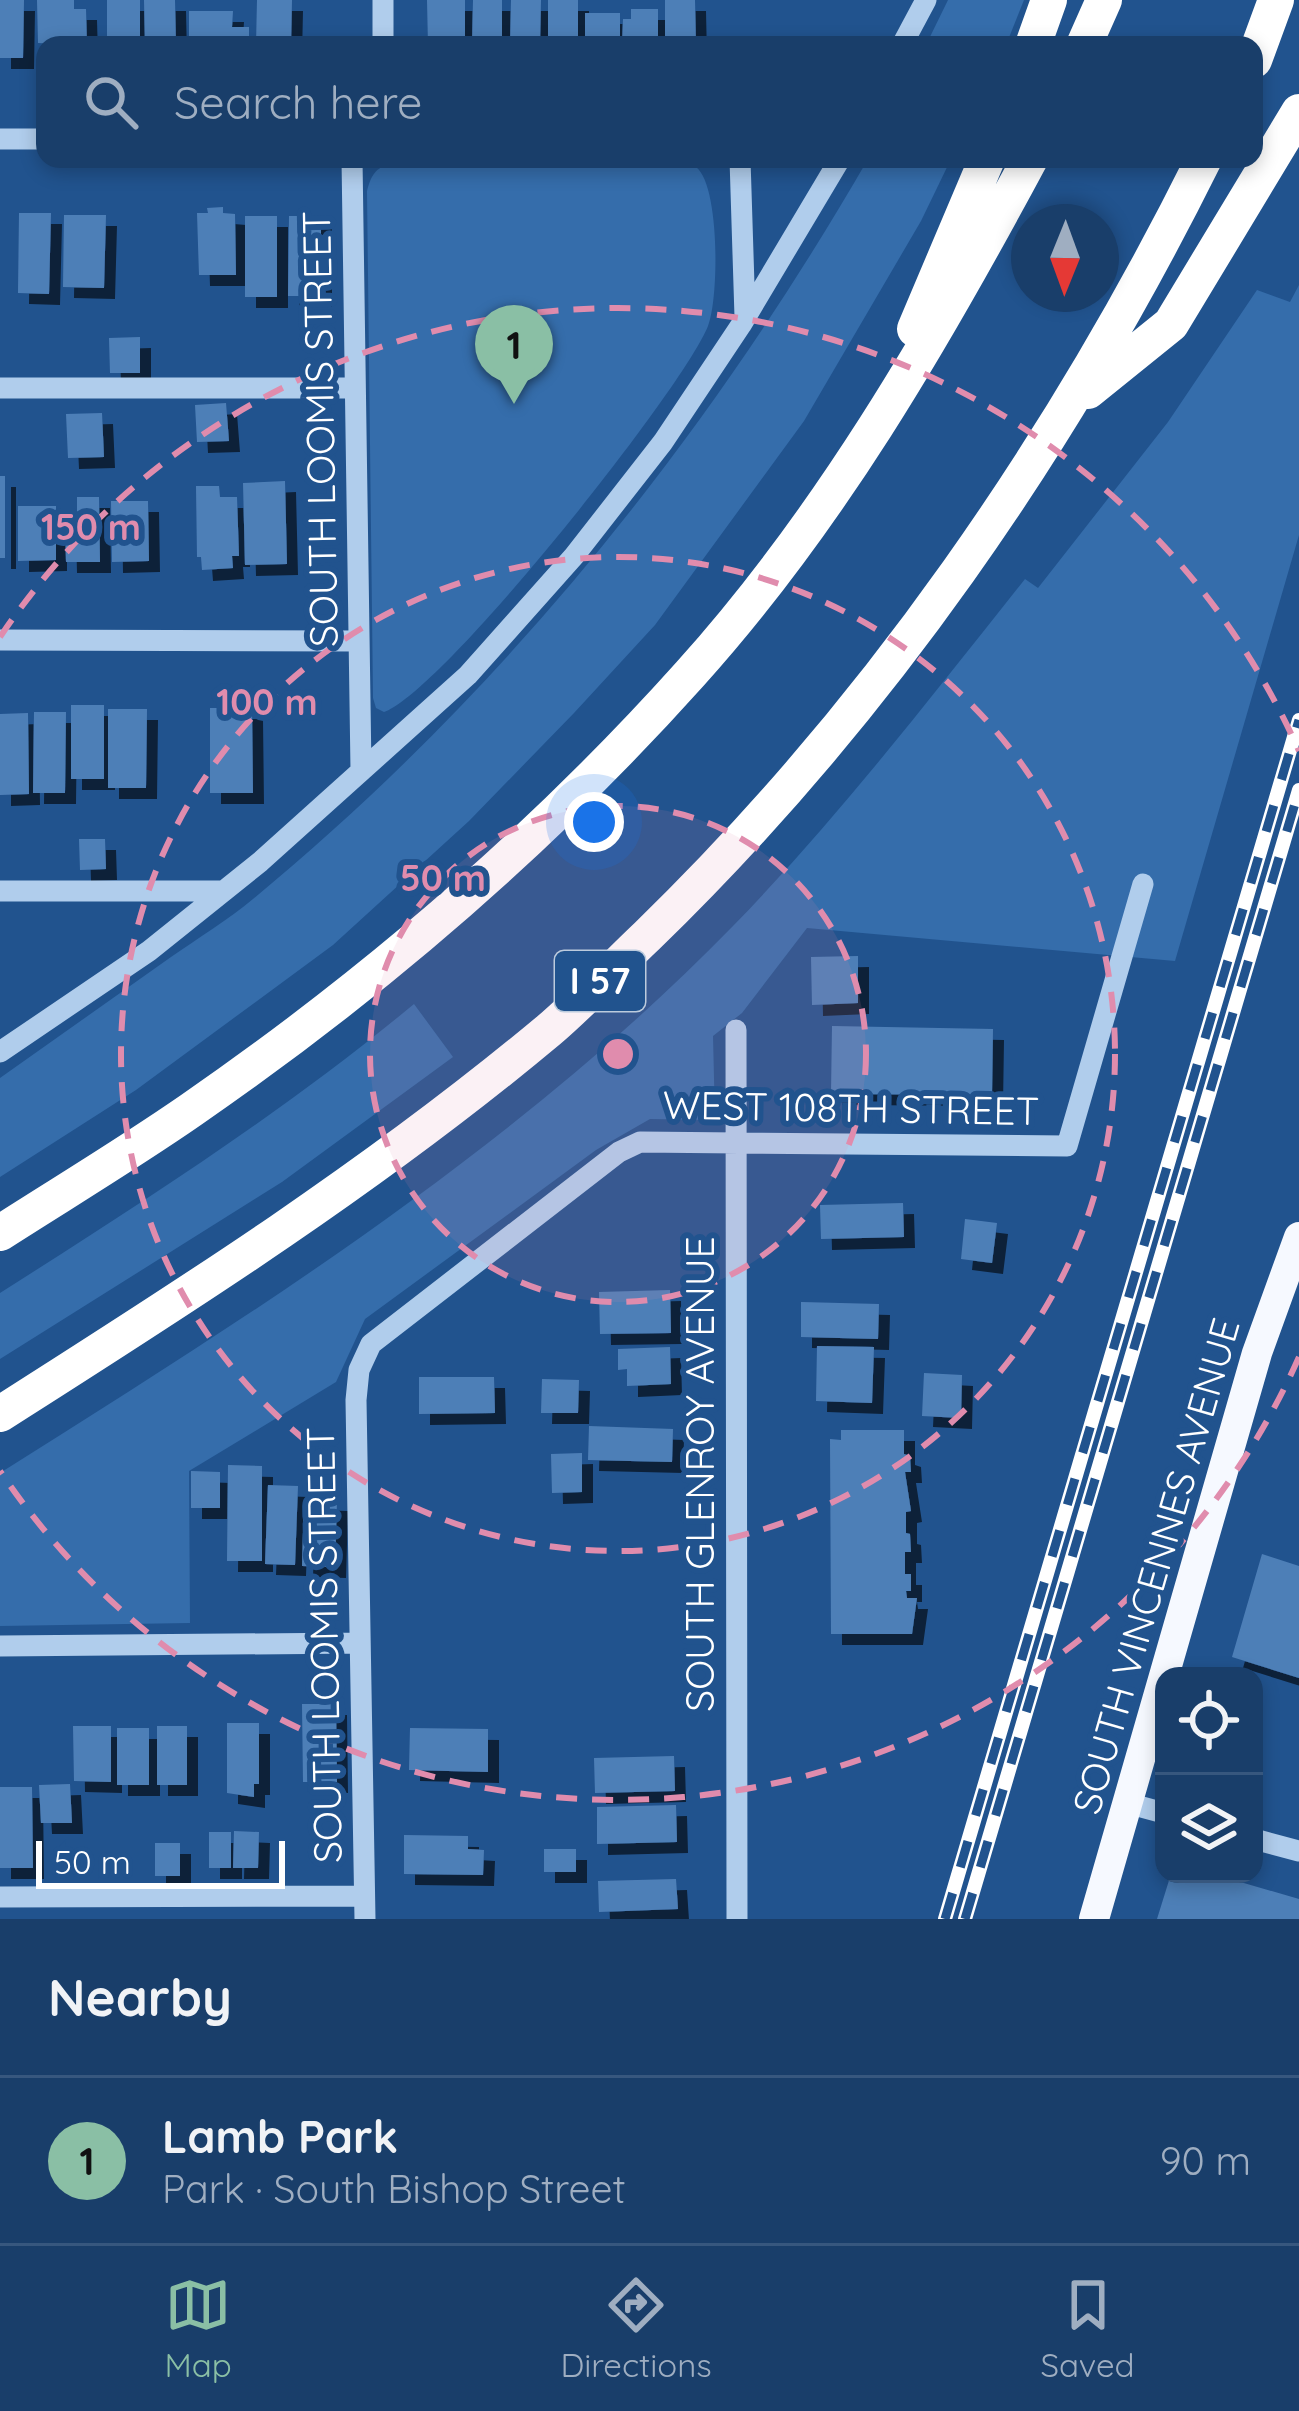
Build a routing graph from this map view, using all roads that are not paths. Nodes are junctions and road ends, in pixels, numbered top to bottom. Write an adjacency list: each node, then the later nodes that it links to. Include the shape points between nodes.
1 (383, 0): 6 (street)
2 (926, 0): 7 (street)
3 (1049, 0): 8 (highway)
4 (1104, 0): 9 (highway)
5 (1276, 0): 10 (highway)
6 (383, 36)
7 (907, 36)
8 (1036, 36)
9 (1088, 36)
10 (1263, 36)
11 (1299, 112): 23 (highway, via 1171,324)
12 (0, 139): 13 (street)
13 (36, 139)
14 (352, 168): 22 (street, SOUTH LOOMIS STREET)
15 (740, 168): 20 (street)
16 (835, 168): 20 (street)
17 (983, 168): 24 (highway)
18 (1025, 168): 24 (highway)
19 (1200, 168): 23 (highway, I 57)
20 (745, 318): 27 (street, via 574,556 468,675)
21 (0, 388): 22 (street)
22 (355, 388): 26 (street, SOUTH LOOMIS STREET)
23 (1066, 408): 37 (highway, I 57, via 902,652 819,754 725,860 553,1027 253,1253)
24 (866, 443): 34 (highway, via 693,671 503,861 302,1030)
25 (0, 640): 26 (street)
26 (359, 641): 27 (street, SOUTH LOOMIS STREET)
27 (361, 770): 30 (street)
28 (1143, 884): 33 (street, WEST 108TH STREET, via 1067,1147)
29 (0, 891): 30 (street)
30 (224, 891): 32 (street)
31 (736, 1030): 33 (street, SOUTH GLENROY AVENUE)
32 (0, 1052)
33 (735, 1143): 36 (street, WEST 108TH STREET, via 640,1142 619,1152 388,1328); 46 (street, SOUTH GLENROY AVENUE)
34 (0, 1233)
35 (1299, 1237): 40 (main road, SOUTH VINCENNES AVENUE, via 1257,1353)
36 (359, 1370): 38 (street, SOUTH LOOMIS STREET)
37 (0, 1414)
38 (359, 1643): 39 (street); 45 (street, SOUTH LOOMIS STREET)
39 (0, 1646)
40 (1127, 1803): 41 (street); 47 (main road, SOUTH VINCENNES AVENUE)
41 (1155, 1811)
42 (1263, 1841): 43 (street)
43 (1299, 1851)
44 (0, 1897): 45 (street)
45 (364, 1908)
46 (737, 1919)
47 (1094, 1919)

